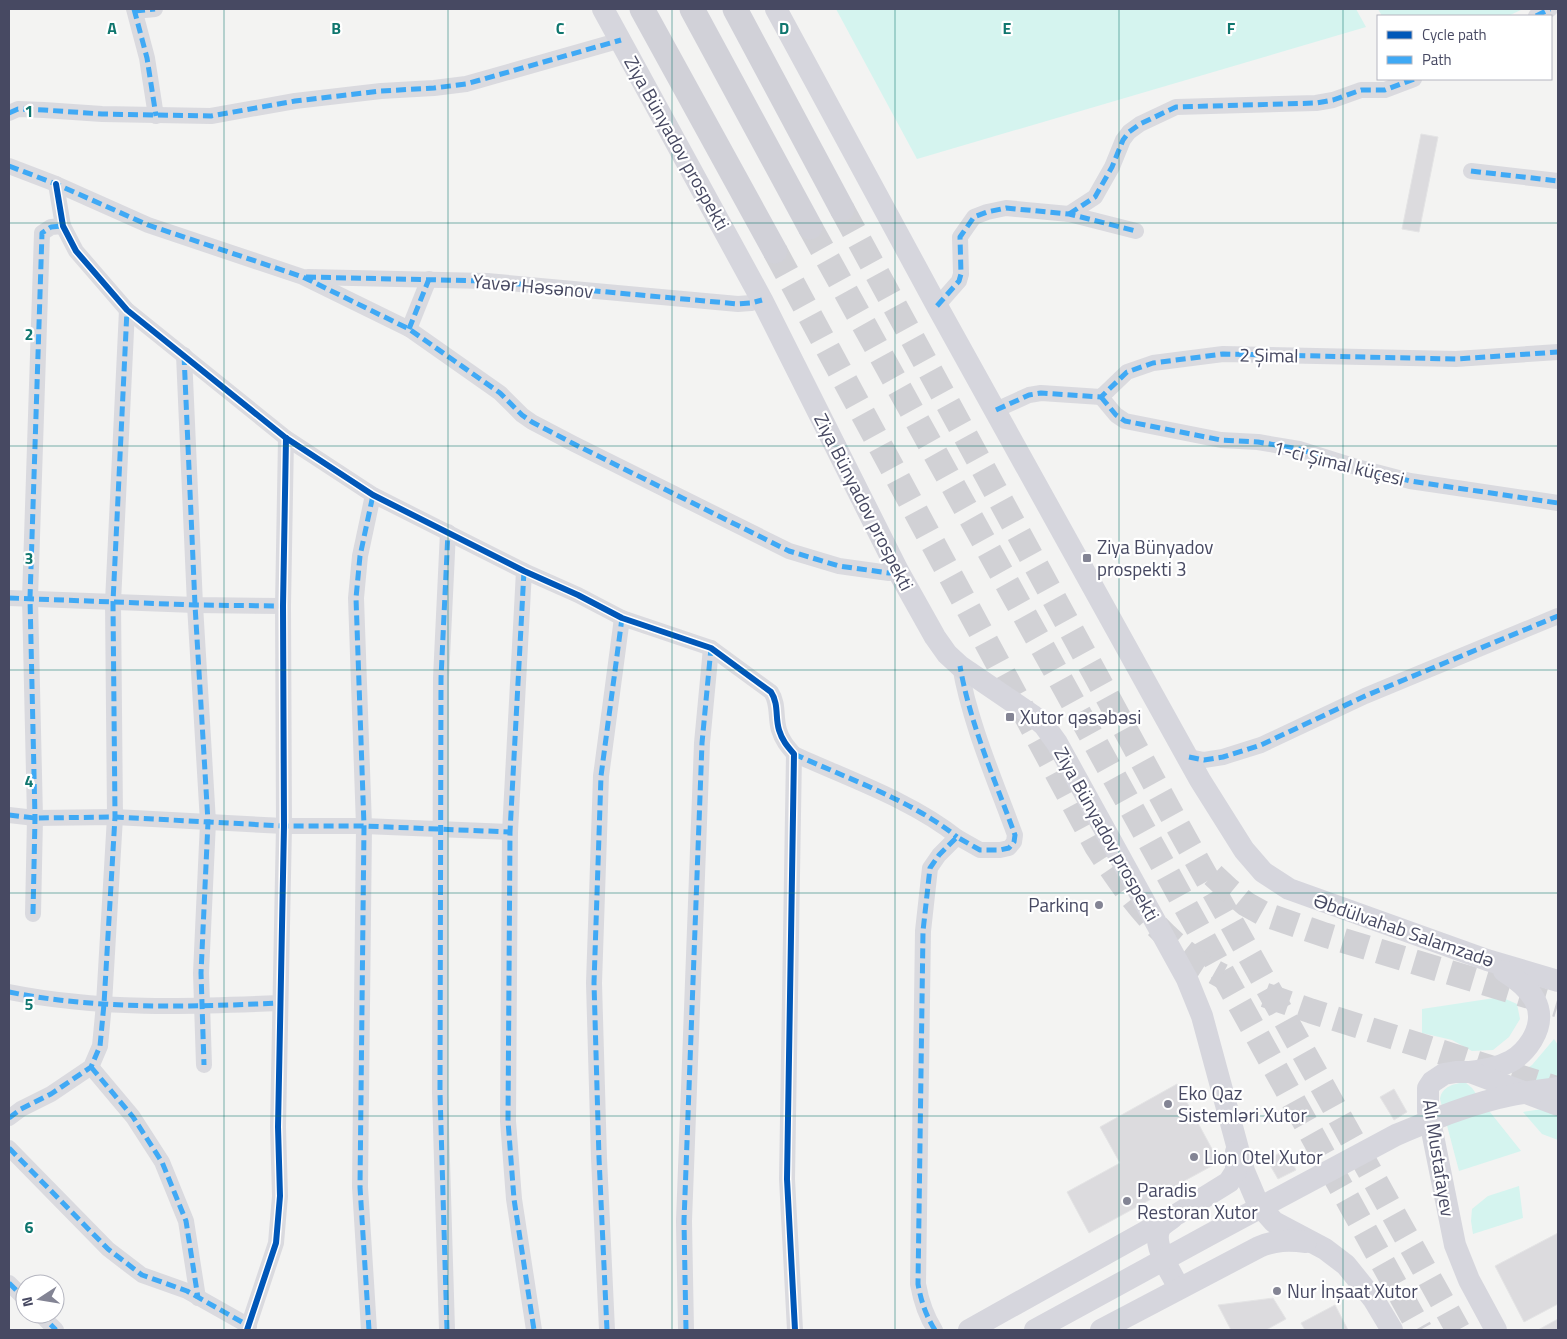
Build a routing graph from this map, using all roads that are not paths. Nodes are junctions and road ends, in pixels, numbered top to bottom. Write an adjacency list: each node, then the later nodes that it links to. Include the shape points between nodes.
1 (155, 9): 8 (street)
2 (603, 9): 10 (main road, Ziya Bünyadov prospekti)
3 (642, 9): 23 (main road, Ziya Bünyadov prospekti)
4 (692, 9): 21 (main road)
5 (735, 9): 18 (main road)
6 (776, 9): 27 (main road)
7 (1550, 9): 9 (street)
8 (134, 10): 13 (street, via 147,58)
9 (1538, 15)
10 (621, 40): 13 (street, via 466,84 295,101 211,116); 26 (main road, Ziya Bünyadov prospekti)
11 (1411, 80): 19 (street, via 1385,90 1361,90 1316,103 1176,107 1129,132 1095,197)
12 (9, 113): 13 (street, via 44,110)
13 (156, 116)
14 (9, 166): 17 (street)
15 (1471, 171): 16 (street)
16 (1558, 181)
17 (56, 184): 20 (street); 24 (street, via 148,225)
18 (842, 209)
19 (1069, 214): 22 (street); 27 (street, via 1006,208 974,217 960,238 959,281)
20 (63, 226): 28 (street, via 76,251); 41 (street, via 51,227 42,233)
21 (810, 228)
22 (1136, 231)
23 (775, 251)
24 (303, 276): 25 (street, Yavər Həsənov); 29 (street)
25 (429, 279): 26 (street, Yavər Həsənov, via 487,281 738,304); 29 (street)
26 (762, 300): 39 (main road, Ziya Bünyadov prospekti)
27 (937, 306): 33 (main road)
28 (127, 310): 31 (street); 42 (street)
29 (409, 329): 39 (street, via 500,394 532,422 747,531 788,551 838,566 888,573)
30 (1558, 352): 32 (street, 2 Şimal, via 1456,360 1223,354 1153,363 1127,372)
31 (184, 355): 34 (street); 43 (street)
32 (1101, 397): 33 (street, via 1041,393); 36 (street, 1-ci Şimal küçesi, via 1126,421 1221,440 1299,449 1410,481)
33 (996, 410): 50 (main road)
34 (286, 438): 35 (street); 44 (street)
35 (373, 495): 37 (street); 56 (street, via 360,556 356,598)
36 (1558, 502)
37 (448, 532): 38 (street); 57 (street, via 441,678)
38 (524, 571): 45 (street); 58 (street)
39 (898, 571): 48 (main road, Ziya Bünyadov prospekti, via 935,637)
40 (9, 598): 41 (street)
41 (30, 598): 42 (street); 53 (street)
42 (113, 602): 43 (street); 52 (street)
43 (195, 606): 44 (street); 54 (street)
44 (283, 606): 55 (street)
45 (622, 618): 47 (street); 84 (street, via 601,776 594,983)
46 (1554, 621): 50 (street, via 1365,696 1261,745 1204,760)
47 (711, 648): 49 (street, via 771,692 776,700 778,729 783,742); 85 (street, via 702,743 684,1222)
48 (960, 666): 59 (street, via 973,718 1015,835 1009,848 1000,850 980,850); 73 (main road, Ziya Bünyadov prospekti, via 1032,715 1058,744 1187,979 1202,1016)
49 (794, 754): 59 (street, via 902,803); 86 (street, via 787,1179)
50 (1189, 757): 61 (main road, Əbdülvahab Salamzadə, via 1229,828 1256,865 1274,881)
51 (9, 815): 53 (street)
52 (115, 817): 53 (street); 54 (street); 65 (street)
53 (35, 818): 60 (street)
54 (208, 822): 55 (street); 66 (street)
55 (284, 826): 56 (street); 64 (street)
56 (364, 826): 57 (street); 81 (street, via 360,1187)
57 (442, 830): 58 (street); 82 (street, via 440,1093)
58 (510, 832): 83 (street, via 508,1121 514,1199)
59 (957, 837): 87 (street, via 930,868 923,931 918,1284 929,1321)
60 (32, 914)
61 (1488, 960): 62 (main road, Əbdülvahab Salamzadə); 69 (main road, via 1528,988 1538,1008 1539,1025 1519,1056 1499,1066)
62 (1558, 981)
63 (9, 992): 65 (street)
64 (280, 1003): 66 (street); 80 (street, via 280,1196 276,1243)
65 (104, 1004): 66 (street); 68 (street, via 100,1046)
66 (202, 1006): 67 (street)
67 (204, 1065)
68 (91, 1067): 72 (street); 78 (street, via 133,1117 162,1162 186,1221)
69 (1470, 1072): 71 (main road, Alı Mustafayev); 92 (main road, Alı Mustafayev, via 1444,1074 1432,1082 1428,1088 1428,1111 1455,1244 1469,1280)
70 (1558, 1088): 88 (main road, bridge, via 1482,1102 1396,1135)
71 (1558, 1105)
72 (9, 1118)
73 (1231, 1122): 75 (main road, via 1237,1155 1234,1176); 76 (main road, via 1244,1171 1258,1204 1274,1222)
74 (9, 1148): 78 (street, via 108,1249 128,1265 142,1275)
75 (1179, 1213): 77 (main road, via 1160,1228 1157,1241); 79 (main road)
76 (1316, 1244): 77 (main road, via 1295,1240 1271,1242); 91 (main road, via 1336,1256 1358,1279)
77 (1179, 1288): 90 (main road)
78 (198, 1298): 80 (street)
79 (978, 1326): 89 (main road, via 1004,1314 1022,1311 1036,1318)
80 (248, 1328)
81 (368, 1330)
82 (448, 1330)
83 (534, 1330)
84 (607, 1330)
85 (686, 1330)
86 (795, 1330)
87 (935, 1330)
88 (1035, 1330)
89 (1044, 1330)
90 (1102, 1330)
91 (1392, 1330)
92 (1496, 1330)

